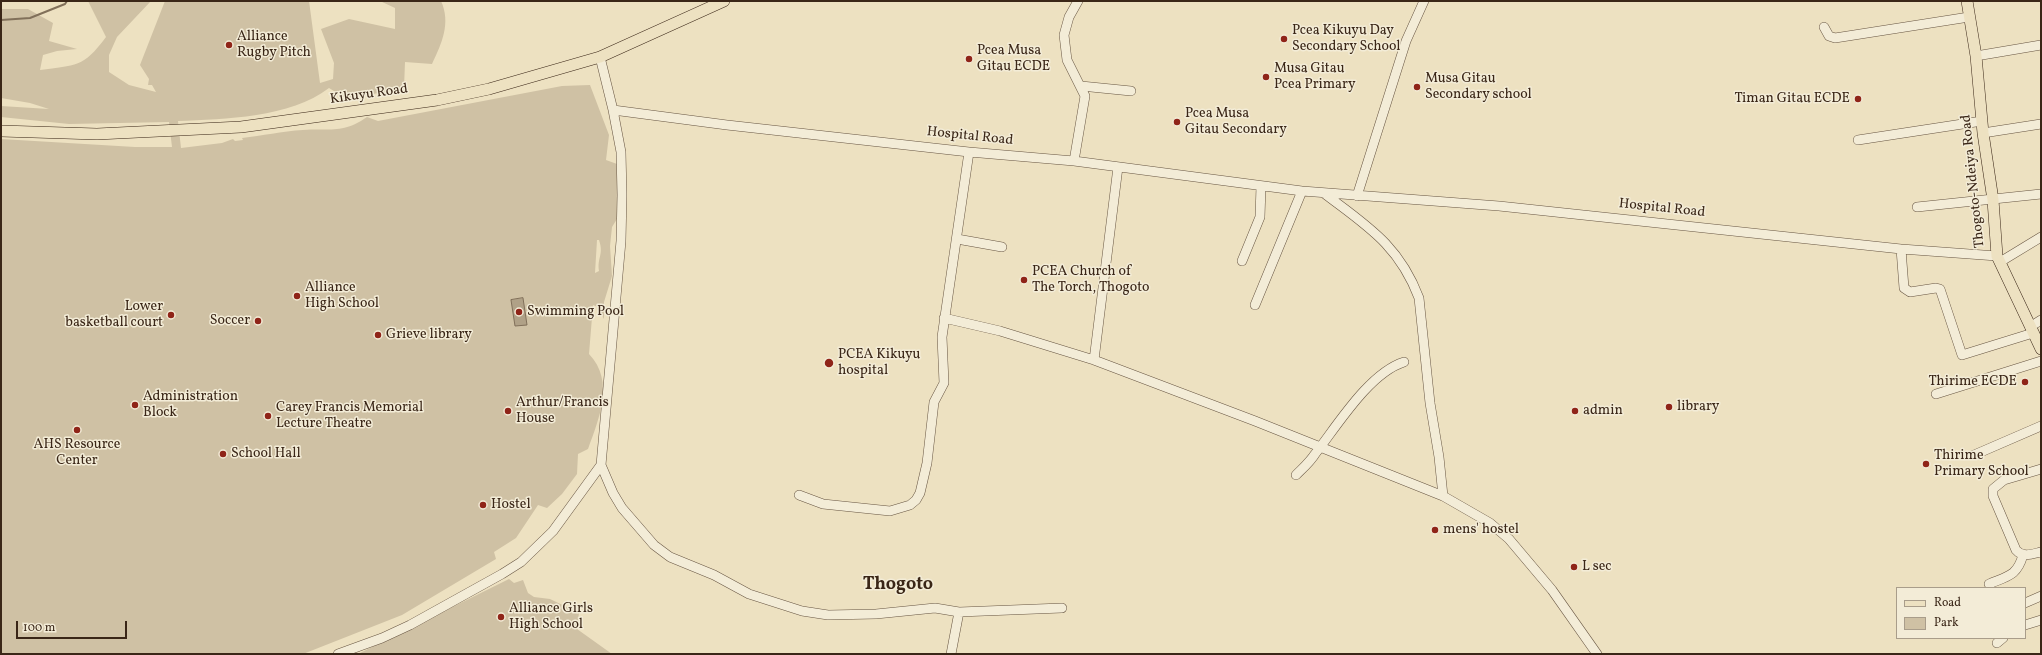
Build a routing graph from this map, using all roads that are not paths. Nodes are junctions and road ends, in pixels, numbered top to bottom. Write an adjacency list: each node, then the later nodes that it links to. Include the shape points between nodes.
1 (724, 1): 9 (main road, Kikuyu Road)
2 (1078, 1): 10 (street, via 1069,17 1064,34 1070,70)
3 (1424, 1): 25 (street, via 1406,41)
4 (1967, 1): 5 (main road, Thogoto-Ndeiya Road)
5 (1969, 17): 6 (street, via 1835,38 1826,34); 8 (main road, Thogoto-Ndeiya Road)
6 (1824, 27)
7 (2041, 45): 8 (street)
8 (1976, 56): 13 (main road, Thogoto-Ndeiya Road)
9 (600, 57): 12 (street); 15 (main road, Kikuyu Road, via 488,89 437,100 242,127 96,134)
10 (1080, 86): 11 (street); 19 (street, via 1084,106)
11 (1131, 91)
12 (613, 110): 18 (street, Hospital Road); 46 (street, via 621,152 621,241)
13 (1982, 121): 16 (main road, Thogoto-Ndeiya Road); 17 (street)
14 (2041, 124): 16 (street)
15 (1, 131)
16 (1983, 133): 26 (main road, Thogoto-Ndeiya Road)
17 (1858, 140)
18 (969, 152): 19 (street, Hospital Road); 29 (street)
19 (1074, 161): 20 (street, Hospital Road)
20 (1118, 167): 21 (street, Hospital Road); 39 (street)
21 (1261, 186): 22 (street, Hospital Road); 33 (street, via 1260,217)
22 (1302, 191): 23 (street, Hospital Road); 34 (street)
23 (1323, 193): 25 (street, Hospital Road); 50 (street, via 1374,231 1389,246 1399,257 1414,285 1419,298)
24 (2041, 194): 26 (street)
25 (1357, 196): 31 (street, Hospital Road, via 1499,206)
26 (1993, 200): 27 (street); 32 (main road, Thogoto-Ndeiya Road)
27 (1917, 207)
28 (2041, 237): 32 (street)
29 (957, 239): 30 (street); 35 (street)
30 (1002, 247)
31 (1901, 249): 32 (street, Hospital Road); 37 (street, via 1904,288 1910,292 1940,289 1962,354)
32 (1999, 259): 37 (main road, Thogoto-Ndeiya Road)
33 (1242, 261)
34 (1255, 305)
35 (944, 318): 39 (street, via 1000,331); 49 (street, via 941,350 944,383 934,402 927,463 916,500 910,506 890,511 823,504)
36 (2041, 320): 37 (street)
37 (2032, 330): 38 (main road, Thogoto-Ndeiya Road)
38 (2041, 349)
39 (1094, 360): 44 (street)
40 (2041, 361): 42 (street)
41 (1404, 362): 44 (street, via 1387,371 1356,401)
42 (1936, 394)
43 (2041, 426): 45 (street)
44 (1320, 447): 48 (street); 50 (street)
45 (1974, 455)
46 (600, 465): 57 (street, via 622,508 654,545 670,557 714,575 749,594 802,611 828,615 876,614 935,608); 60 (street, via 553,531 521,562 410,625)
47 (2041, 468): 52 (street, via 2004,480 1993,489 1993,496 2016,550)
48 (1296, 475)
49 (799, 495)
50 (1443, 496): 62 (street, via 1490,523 1508,539 1552,590)
51 (2041, 552): 52 (street)
52 (2023, 555): 53 (street, via 2013,574)
53 (1989, 584)
54 (2041, 596): 55 (street)
55 (2026, 603)
56 (1062, 608): 57 (street)
57 (959, 612): 61 (street)
58 (2041, 620): 59 (street)
59 (2026, 625)
60 (338, 654)
61 (951, 654)
62 (1597, 654)

